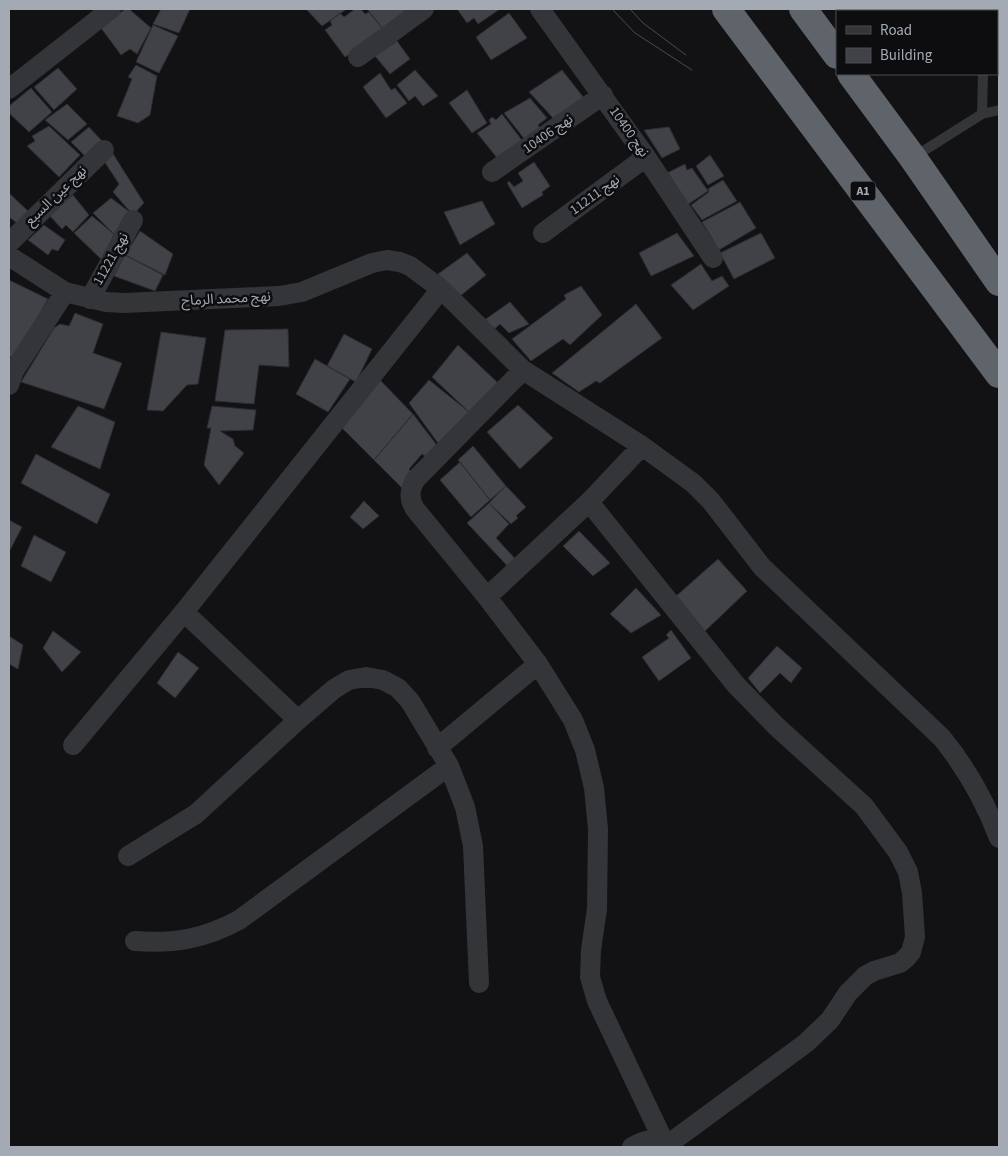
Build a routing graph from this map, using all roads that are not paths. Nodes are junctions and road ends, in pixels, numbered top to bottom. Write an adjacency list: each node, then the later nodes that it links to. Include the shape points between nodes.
1 (111, 9): 10 (street)
2 (424, 9): 7 (street)
3 (540, 9): 11 (street, نهج 10400)
4 (726, 9): 28 (highway, A1)
5 (803, 9): 6 (highway)
6 (836, 54)
7 (358, 57)
8 (852, 75): 16 (highway)
9 (983, 75): 13 (lane)
10 (9, 89)
11 (603, 95): 15 (street, نهج 10400); 17 (street, نهج 10406)
12 (999, 110): 13 (lane)
13 (982, 114): 16 (lane)
14 (104, 150): 20 (street, نهج عين السبع)
15 (646, 157): 19 (street, نهج 11211); 22 (street, نهج 10400)
16 (913, 158): 23 (highway)
17 (492, 172)
18 (133, 220): 26 (street, نهج 11221)
19 (543, 233)
20 (9, 243)
21 (9, 256): 25 (street, نهج محمد الرماح)
22 (713, 258)
23 (999, 282)
24 (440, 289): 26 (street, نهج محمد الرماح, via 410,266 387,260 302,292 280,296 124,303); 27 (street, نهج محمد الرماح); 33 (street)
25 (65, 292): 26 (street, نهج محمد الرماح); 29 (street)
26 (90, 299)
27 (523, 370): 30 (street, نهج محمد الرماح); 32 (street, via 415,480 410,495 414,509)
28 (999, 374)
29 (10, 375)
30 (642, 446): 31 (street); 39 (street, نهج محمد الرماح, via 693,482 762,567 942,738 977,786)
31 (589, 502): 32 (street); 43 (street, via 736,686 864,806 898,852 908,872 912,893 915,937 906,958 865,976 852,988 830,1020 806,1043)
32 (488, 597): 34 (street)
33 (184, 612): 35 (street); 36 (street)
34 (538, 664): 37 (street); 43 (street, via 573,720 585,750 594,788 598,829 597,909 590,977 597,1001)
35 (298, 720): 37 (street, via 349,680 366,677 383,680 398,688 410,701); 40 (street, via 196,814)
36 (73, 745)
37 (437, 748): 38 (street)
38 (449, 766): 41 (street, via 225,928 175,942); 42 (street, via 465,807 473,846)
39 (999, 838)
40 (128, 856)
41 (135, 941)
42 (480, 983)
43 (671, 1143): 44 (street, via 645,1140)
44 (632, 1147)

